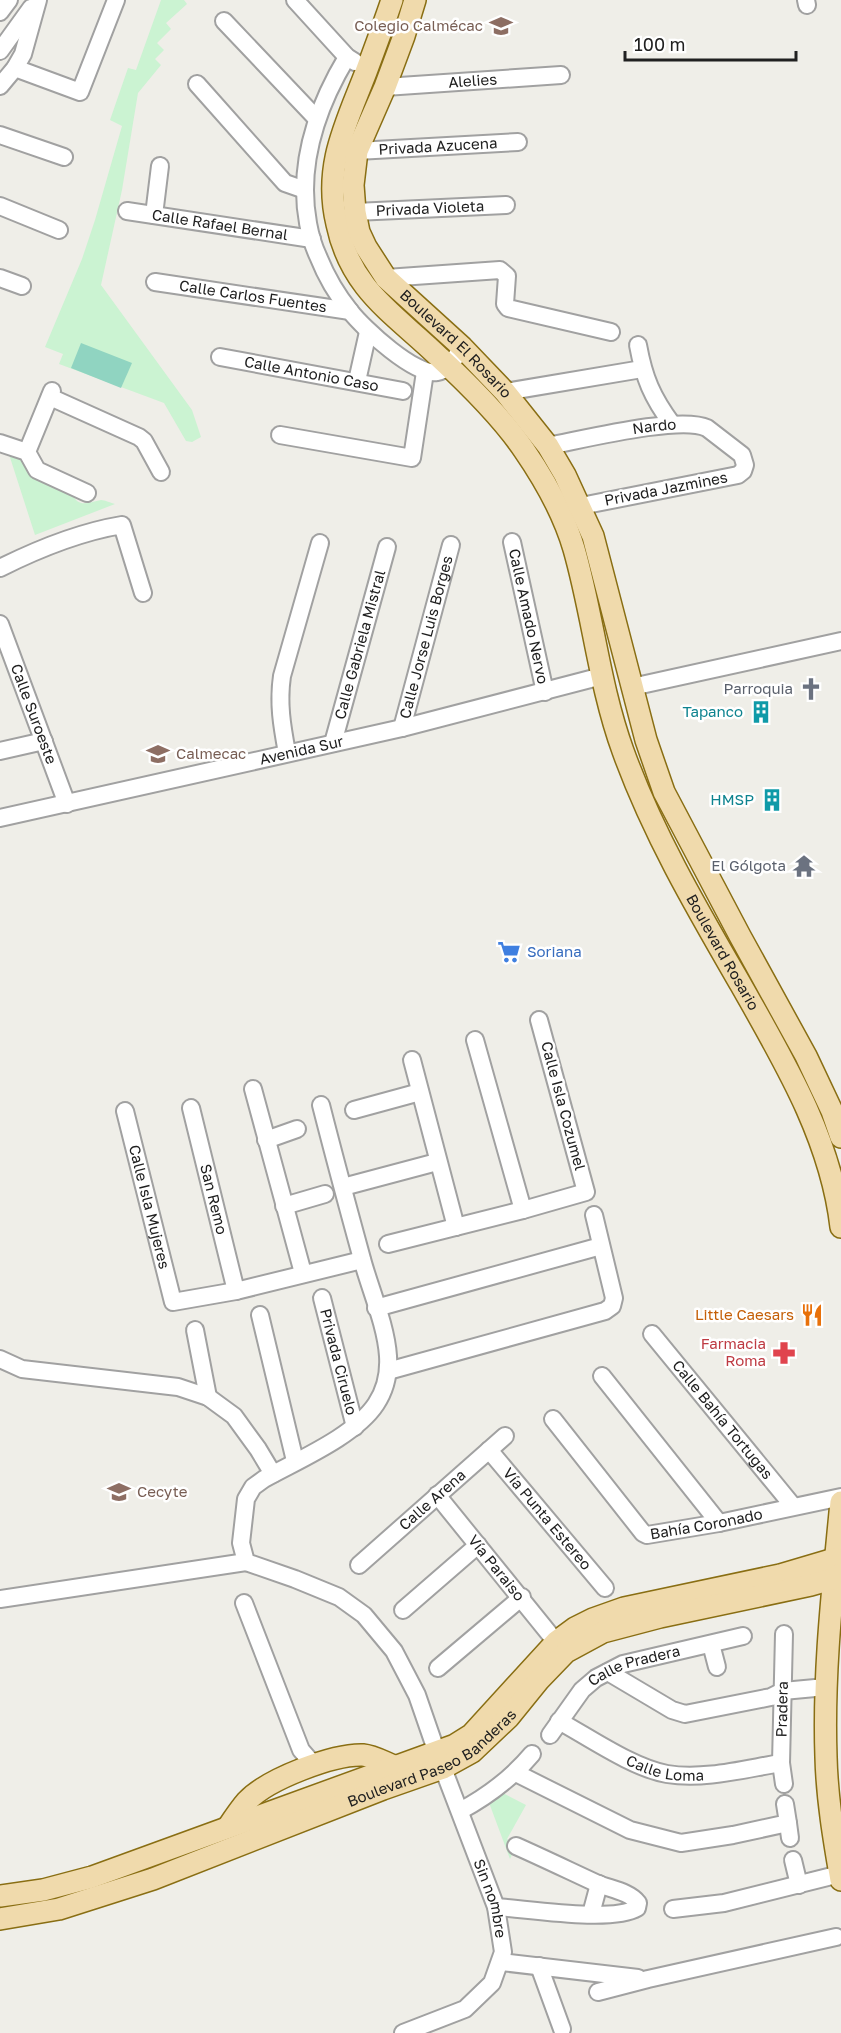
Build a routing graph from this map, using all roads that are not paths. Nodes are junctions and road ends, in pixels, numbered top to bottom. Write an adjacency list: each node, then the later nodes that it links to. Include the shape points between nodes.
1 (9, 0): 7 (street)
2 (38, 0): 9 (street); 11 (street)
3 (116, 0): 11 (street, via 80,92)
4 (296, 0): 10 (street)
5 (392, 0): 12 (main road, Boulevard El Rosario)
6 (415, 0): 16 (main road, Boulevard El Rosario)
7 (0, 12)
8 (224, 21): 17 (street)
9 (0, 51)
10 (347, 57): 12 (street); 17 (street)
11 (15, 68): 15 (street)
12 (367, 71): 41 (main road, Boulevard El Rosario, via 338,142 334,162 332,192 337,227 349,261 364,287)
13 (561, 75): 16 (street, Alelies)
14 (197, 84): 23 (street, via 285,183)
15 (0, 86)
16 (385, 87): 20 (main road, Boulevard El Rosario)
17 (316, 119): 23 (street)
18 (0, 135): 21 (street)
19 (518, 142): 20 (street, Privada Azucena)
20 (357, 151): 27 (main road, Boulevard El Rosario)
21 (64, 158)
22 (160, 166): 28 (street)
23 (305, 190): 30 (street)
24 (506, 205): 27 (street, Privada Violeta)
25 (0, 206): 29 (street)
26 (127, 210): 28 (street, Calle Rafael Bernal)
27 (355, 212): 32 (main road, Boulevard El Rosario, via 366,247)
28 (154, 215): 30 (street, Calle Rafael Bernal)
29 (59, 230)
30 (312, 238): 35 (street, via 330,282)
31 (0, 278): 34 (street)
32 (386, 278): 37 (street, via 500,270 507,276 508,308); 39 (main road, Boulevard El Rosario)
33 (155, 282): 35 (street, Calle Carlos Fuentes)
34 (22, 286)
35 (350, 311): 36 (street)
36 (368, 332): 43 (street); 44 (street)
37 (610, 332)
38 (638, 345): 42 (street)
39 (462, 347): 41 (street); 46 (main road, Boulevard El Rosario)
40 (220, 357): 44 (street, Calle Antonio Caso)
41 (449, 367): 43 (street, via 437,373); 64 (main road, Boulevard El Rosario, via 523,448 560,515 573,547)
42 (642, 369): 46 (street); 47 (street, via 651,392)
43 (425, 372): 48 (street, via 412,458)
44 (357, 381): 45 (street, Calle Antonio Caso)
45 (403, 391)
46 (505, 392): 50 (main road, Boulevard El Rosario)
47 (672, 424): 50 (street, Nardo); 52 (street, Nardo, via 707,428 742,456)
48 (280, 435)
49 (0, 443): 51 (street)
50 (548, 446): 55 (main road, Boulevard El Rosario)
51 (27, 452): 53 (street, via 51,394 139,437); 54 (street, via 37,470)
52 (745, 465): 55 (street, Privada Jazmines, via 738,475)
53 (161, 472)
54 (87, 493)
55 (581, 506): 65 (main road, Boulevard El Rosario, via 593,536)
56 (513, 542): 66 (street, Calle Amado Nervo)
57 (320, 543): 71 (street, via 279,695)
58 (451, 545): 67 (street, Calle Jorse Luis Borges)
59 (387, 547): 69 (street, Calle Gabriela Mistral)
60 (0, 568): 61 (street, via 42,549 122,525)
61 (144, 592)
62 (2, 635): 68 (street, Calle Suroeste)
63 (841, 641): 65 (street)
64 (602, 676): 66 (street, Avenida Sur); 74 (main road, Boulevard Rosario, via 622,748)
65 (632, 687): 73 (main road, Boulevard Rosario, via 646,740)
66 (545, 692): 67 (street, Avenida Sur)
67 (402, 728): 69 (street, Avenida Sur)
68 (44, 741): 70 (street); 72 (street, Calle Suroeste)
69 (333, 742): 71 (street, Avenida Sur)
70 (0, 751)
71 (288, 753): 72 (street, Avenida Sur)
72 (67, 804): 75 (street, Avenida Sur)
73 (671, 804): 74 (main road); 86 (main road, Boulevard Rosario, via 806,1056)
74 (648, 813): 95 (main road, Boulevard Rosario, via 815,1126 834,1185)
75 (0, 818)
76 (539, 1020): 92 (street, Calle Isla Cozumel, via 586,1192)
77 (475, 1040): 92 (street)
78 (412, 1060): 80 (street)
79 (253, 1089): 87 (street)
80 (420, 1092): 83 (street); 88 (street)
81 (321, 1105): 89 (street)
82 (191, 1108): 100 (street, San Remo)
83 (354, 1110)
84 (124, 1111): 100 (street, Calle Isla Mujeres, via 173,1302)
85 (297, 1130): 87 (street)
86 (841, 1137)
87 (266, 1140): 91 (street)
88 (437, 1162): 89 (street); 94 (street)
89 (343, 1186): 98 (street)
90 (325, 1194): 91 (street)
91 (284, 1206): 99 (street)
92 (523, 1210): 94 (street)
93 (594, 1215): 97 (street)
94 (456, 1227): 96 (street)
95 (841, 1227)
96 (388, 1244)
97 (601, 1246): 102 (street); 107 (street, via 614,1298 605,1311)
98 (362, 1260): 99 (street); 102 (street)
99 (303, 1273): 100 (street)
100 (236, 1291)
101 (322, 1298): 111 (street, Privada Ciruelo)
102 (376, 1308): 107 (street, via 388,1354)
103 (260, 1315): 114 (street)
104 (195, 1330): 109 (street)
105 (652, 1334): 119 (street, Calle Bahía Tortugas)
106 (0, 1359): 109 (street, via 22,1369 178,1388)
107 (388, 1371): 111 (street, via 376,1404)
108 (602, 1376): 120 (street)
109 (208, 1397): 115 (street, via 234,1416)
110 (553, 1419): 120 (street, Bahía Coronado, via 645,1534)
111 (354, 1427): 114 (street)
112 (506, 1436): 113 (street, Calle Arena)
113 (489, 1450): 116 (street, Calle Arena); 125 (street, Vía Punta Estereo)
114 (295, 1461): 115 (street)
115 (273, 1474): 122 (street, via 253,1487 246,1499 241,1543)
116 (437, 1495): 121 (street, Vía Paraiso); 123 (street, Calle Arena)
117 (841, 1497): 119 (street, Bahía Coronado)
118 (841, 1502): 124 (main road)
119 (793, 1506): 120 (street, Bahía Coronado)
120 (719, 1523)
121 (478, 1545): 126 (street, Vía Paraiso); 129 (street)
122 (246, 1562): 127 (street); 141 (street, Sin nombre, via 339,1597 364,1615 405,1671)
123 (359, 1565)
124 (837, 1568): 132 (main road, Boulevard Paseo Banderas, via 780,1575 624,1608 592,1619); 137 (main road); 141 (main road, Boulevard Paseo Banderas, via 603,1632 566,1652 472,1752)
125 (605, 1588)
126 (522, 1597): 132 (street, Vía Paraiso); 135 (street)
127 (0, 1599)
128 (244, 1602): 142 (street)
129 (403, 1610)
130 (784, 1634): 138 (street, Pradera)
131 (743, 1636): 133 (street, Calle Pradera)
132 (556, 1642): 141 (main road, Boulevard Paseo Banderas, via 471,1735)
133 (711, 1644): 134 (street); 136 (street, Calle Pradera, via 623,1664)
134 (717, 1667)
135 (438, 1668)
136 (608, 1672): 138 (street, via 685,1714); 139 (street, Calle Pradera, via 582,1690)
137 (825, 1693): 138 (street); 152 (main road, via 826,1760)
138 (779, 1695): 143 (street, Pradera)
139 (554, 1728): 143 (street, Calle Loma, via 666,1773 700,1775)
140 (532, 1755): 145 (street)
141 (439, 1759): 144 (main road, Boulevard Paseo Banderas); 148 (street, Sin nombre); 159 (main road, Boulevard Paseo Banderas, via 153,1879 59,1909)
142 (304, 1762): 144 (main road, via 365,1755); 149 (main road, via 248,1800)
143 (781, 1763): 146 (street, Pradera)
144 (394, 1766): 149 (main road, Boulevard Paseo Banderas)
145 (516, 1773): 147 (street, via 630,1830 681,1844 789,1831); 148 (street)
146 (784, 1784)
147 (785, 1804)
148 (460, 1811): 156 (street, Sin nombre)
149 (228, 1827): 155 (main road, Boulevard Paseo Banderas, via 92,1877)
150 (516, 1846): 153 (street)
151 (793, 1860): 154 (street)
152 (841, 1877): 154 (street)
153 (599, 1884): 158 (street); 158 (street, via 634,1898 637,1908 630,1913)
154 (799, 1885): 157 (street, via 724,1903)
155 (0, 1896)
156 (496, 1907): 158 (street); 161 (street, Sin nombre)
157 (673, 1909)
158 (591, 1914)
159 (0, 1919)
160 (836, 1937): 163 (street)
161 (501, 1962): 162 (street); 166 (street, via 492,1983 465,2009)
162 (539, 1966): 163 (street); 165 (street)
163 (648, 1979): 164 (street)
164 (598, 1992)
165 (562, 2029)
166 (403, 2033)

